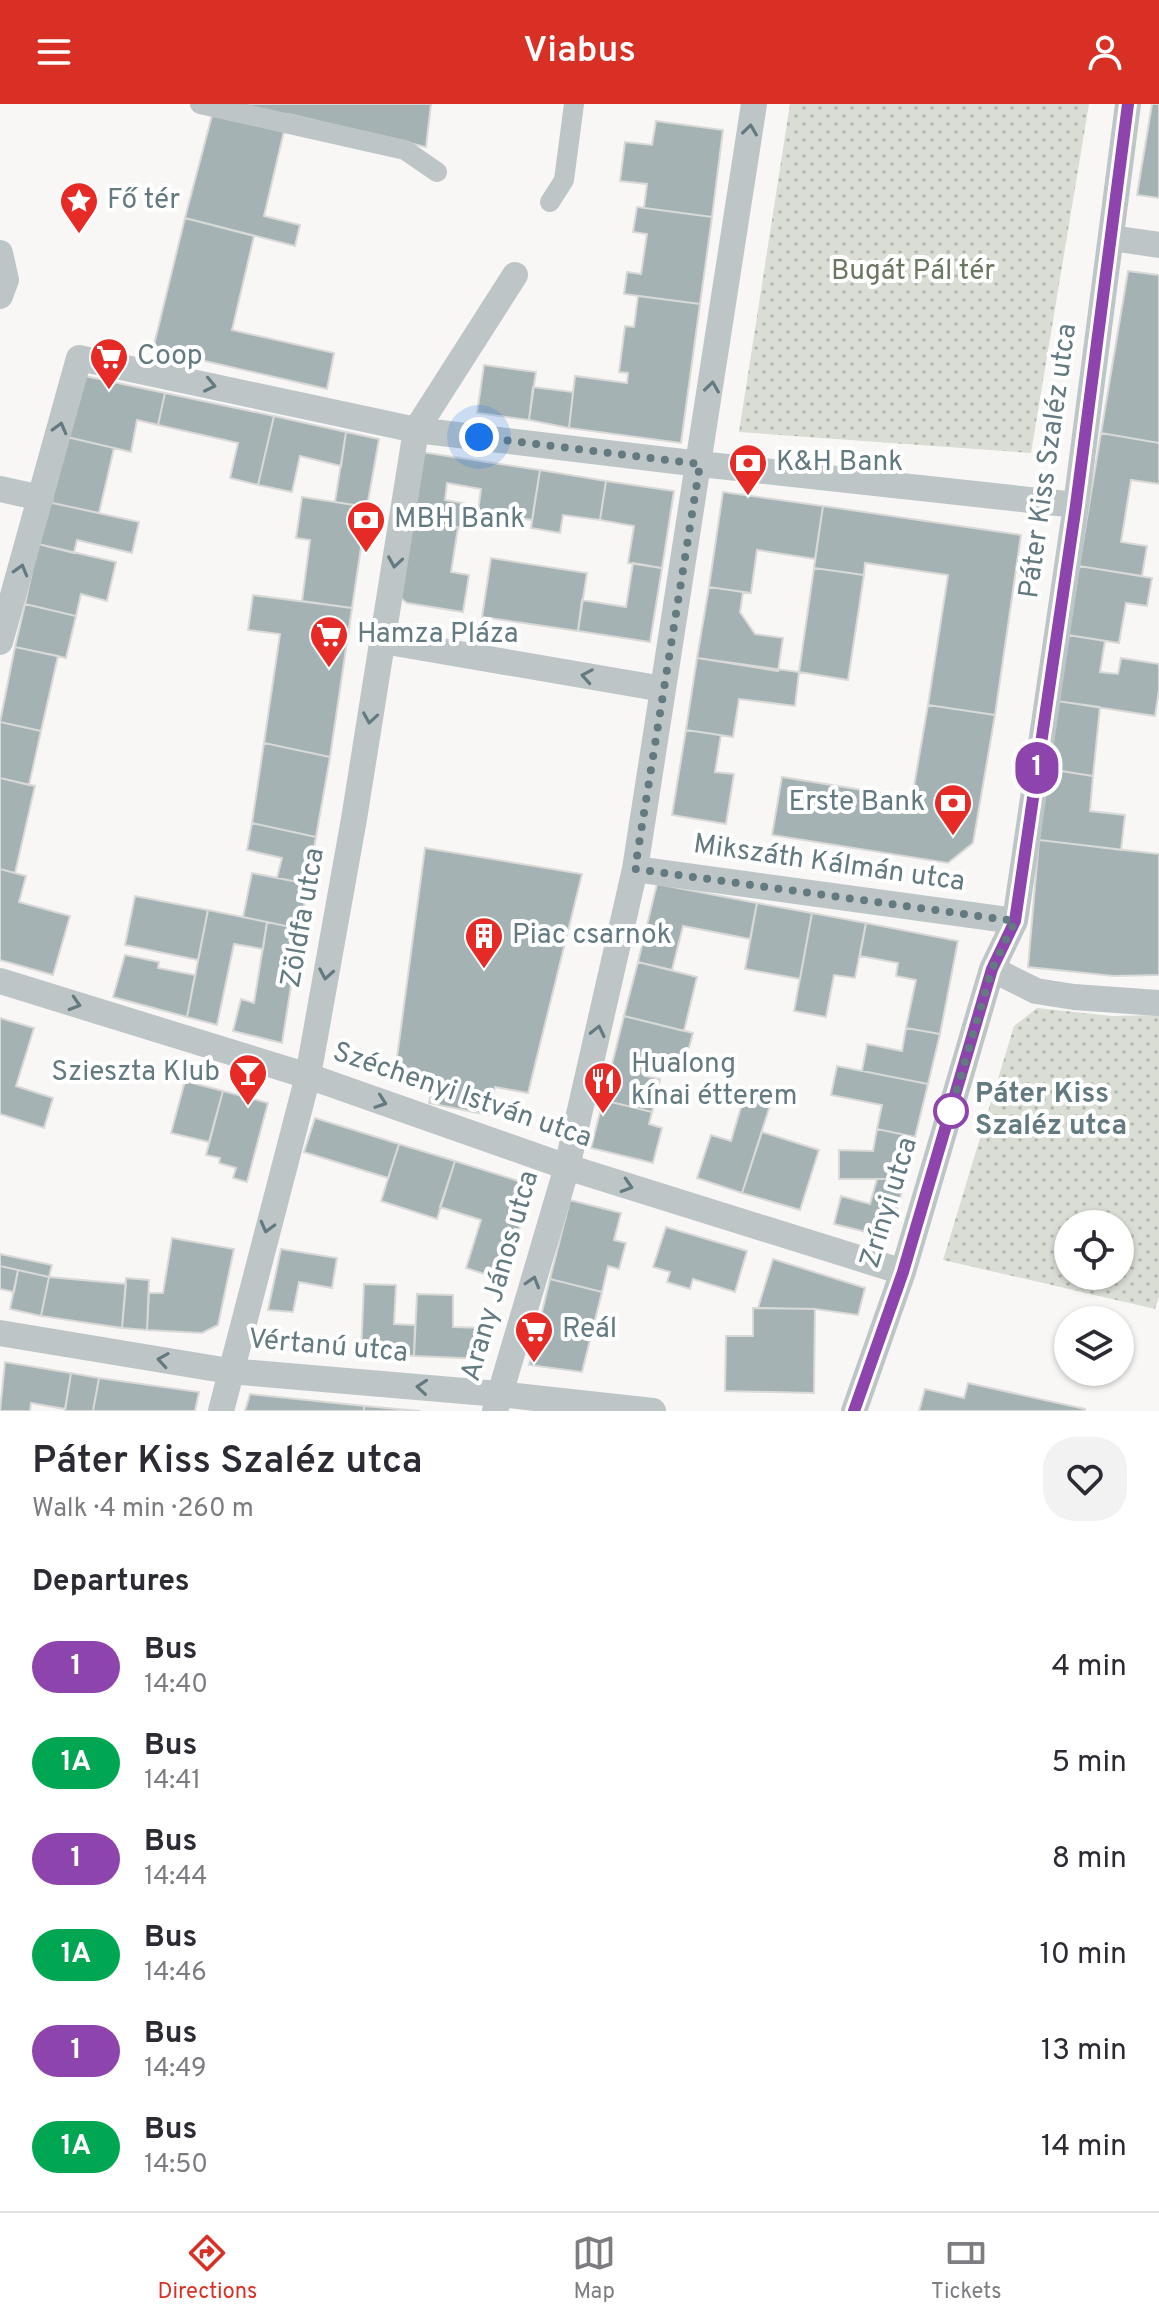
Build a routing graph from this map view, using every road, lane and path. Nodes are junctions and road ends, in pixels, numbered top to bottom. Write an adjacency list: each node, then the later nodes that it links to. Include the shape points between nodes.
1 (200, 104): 5 (street, via 405,150)
2 (574, 104): 6 (street, via 564,180)
3 (754, 104): 13 (street, one-way to 3)
4 (1128, 104): 7 (street, Páter Kiss Szaléz utca)
5 (437, 172)
6 (550, 202)
7 (1112, 238): 8 (street); 16 (street, Páter Kiss Szaléz utca)
8 (1159, 245)
9 (0, 253): 11 (street)
10 (515, 275): 12 (street)
11 (3, 288)
12 (416, 430): 13 (street); 15 (street, one-way to 12, via 79,358); 17 (street, Zöldfa utca, one-way to 17)
13 (700, 464): 16 (street); 19 (street, Arany János utca)
14 (0, 489): 15 (street)
15 (41, 498): 18 (street, one-way to 15)
16 (1076, 505): 21 (street, Páter Kiss Szaléz utca)
17 (383, 641): 19 (street, one-way to 17); 25 (street, Zöldfa utca, one-way to 25)
18 (0, 642)
19 (663, 689): 20 (street, Arany János utca)
20 (635, 869): 21 (street, Mikszáth Kálmán utca); 26 (street, Arany János utca, one-way to 20)
21 (1015, 921): 22 (street, Zrínyi utca)
22 (992, 969): 24 (street, via 1036,991); 27 (street, Zrínyi utca)
23 (0, 981): 25 (street, Széchenyi István utca, one-way to 25)
24 (1159, 1003)
25 (308, 1076): 26 (street, Széchenyi István utca, one-way to 26); 29 (street, Zöldfa utca, one-way to 29)
26 (567, 1167): 27 (street, Széchenyi István utca, one-way to 27); 30 (street, Arany János utca, one-way to 26)
27 (903, 1272): 33 (street, Zrínyi utca)
28 (0, 1333): 29 (street, Vértanú utca, one-way to 28)
29 (229, 1371): 30 (street, Vértanú utca, one-way to 29); 31 (street, Zöldfa utca)
30 (497, 1402): 32 (street, Vértanú utca)
31 (221, 1411)
32 (653, 1411)
33 (854, 1411)

